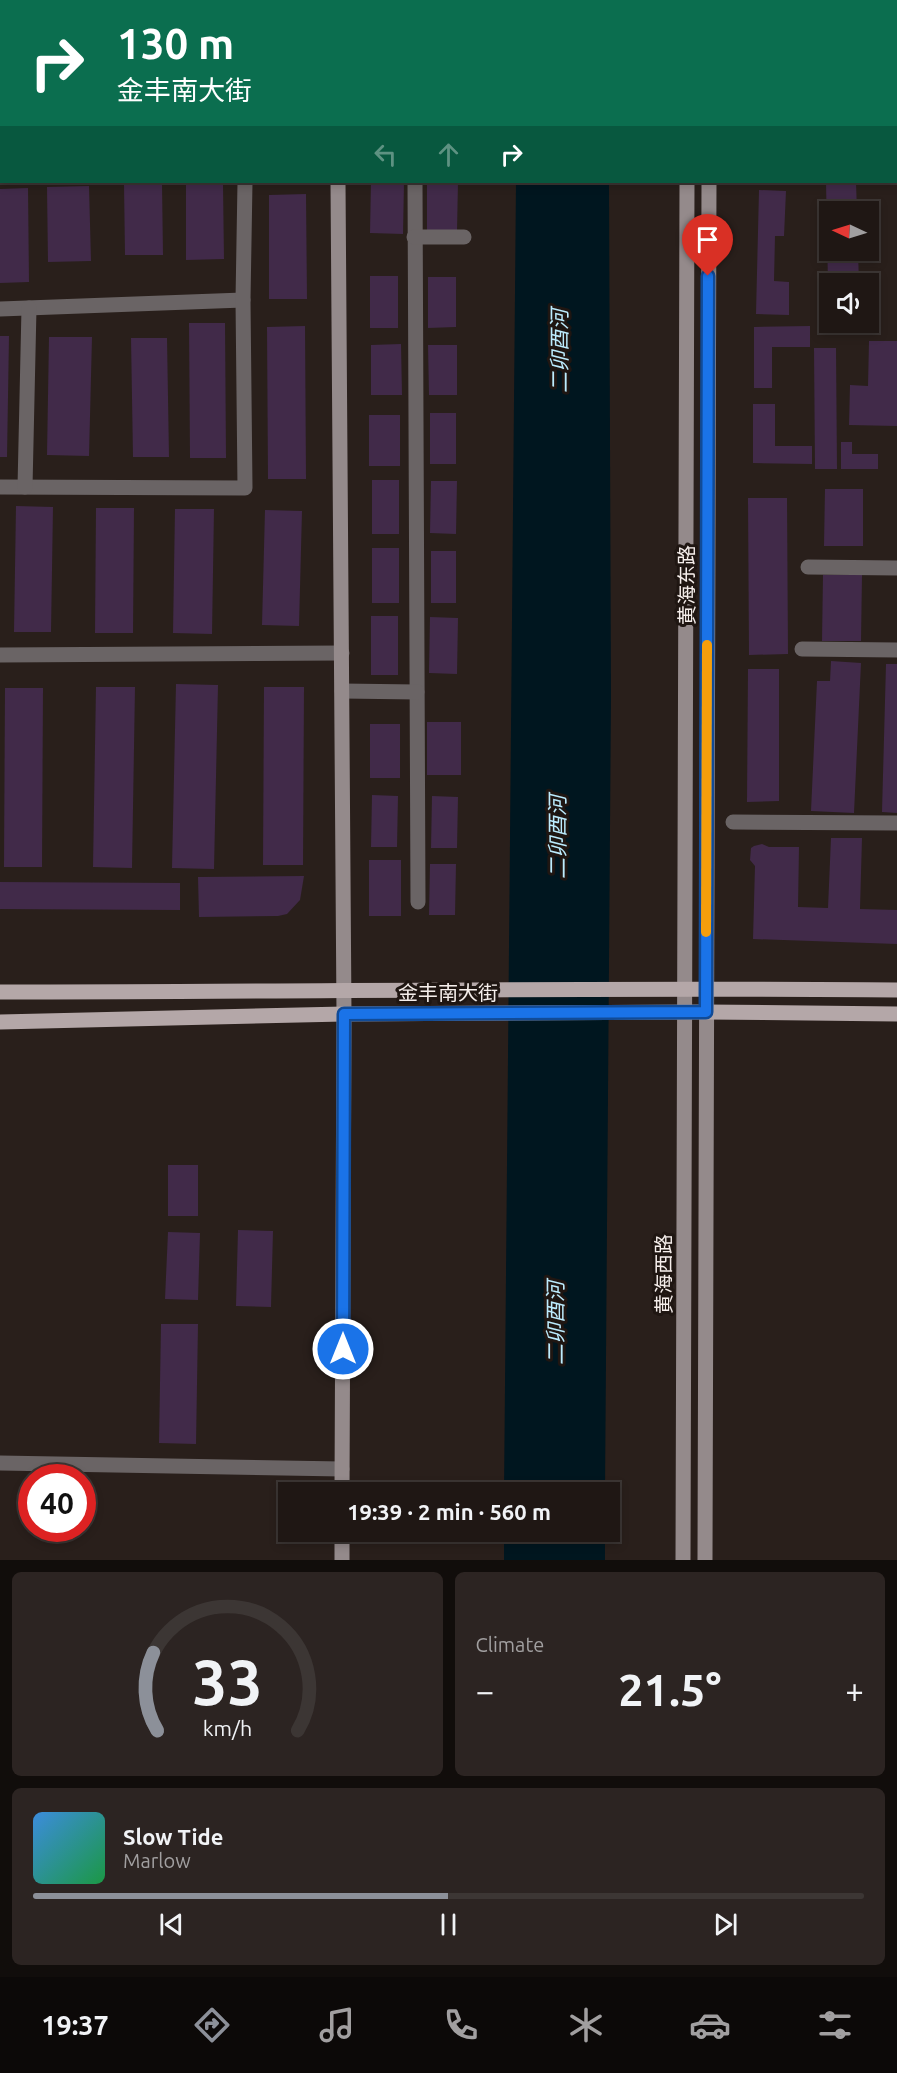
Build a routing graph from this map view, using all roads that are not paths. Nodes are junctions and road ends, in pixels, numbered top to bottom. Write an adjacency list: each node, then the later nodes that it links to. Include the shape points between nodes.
1 (245, 183): 8 (street)
2 (338, 183): 17 (main road)
3 (415, 183): 6 (street)
4 (687, 183): 24 (main road, 黄海东路)
5 (709, 183): 25 (main road, 黄海东路)
6 (414, 237): 7 (street); 20 (street)
7 (464, 237)
8 (243, 300): 9 (street); 12 (street, via 245,488)
9 (29, 308): 10 (street); 12 (street)
10 (0, 309)
11 (0, 487): 12 (street)
12 (25, 487)
13 (808, 567): 14 (street)
14 (897, 568)
15 (802, 649): 16 (street)
16 (897, 650)
17 (342, 653): 18 (street); 19 (main road)
18 (0, 655)
19 (342, 691): 20 (street); 28 (main road)
20 (417, 692): 23 (street)
21 (733, 822): 22 (street)
22 (897, 823)
23 (418, 902)
24 (684, 988): 25 (main road, 金丰南大街); 28 (main road, 金丰南大街); 29 (main road, 黄海西路)
25 (705, 988): 26 (main road, 金丰南大街); 30 (main road)
26 (897, 990)
27 (0, 992): 28 (main road, 金丰南大街)
28 (344, 992): 31 (main road)
29 (684, 1012): 30 (main road, 金丰南大街); 31 (main road, 金丰南大街); 39 (main road, 黄海西路)
30 (706, 1012): 32 (main road, 金丰南大街); 40 (main road)
31 (344, 1014): 33 (main road, 金丰南大街); 35 (main road)
32 (897, 1014)
33 (0, 1022)
34 (0, 1462): 35 (street)
35 (342, 1469): 36 (main road)
36 (342, 1482)
37 (342, 1542): 38 (main road)
38 (342, 1560)
39 (683, 1560)
40 (705, 1560)

